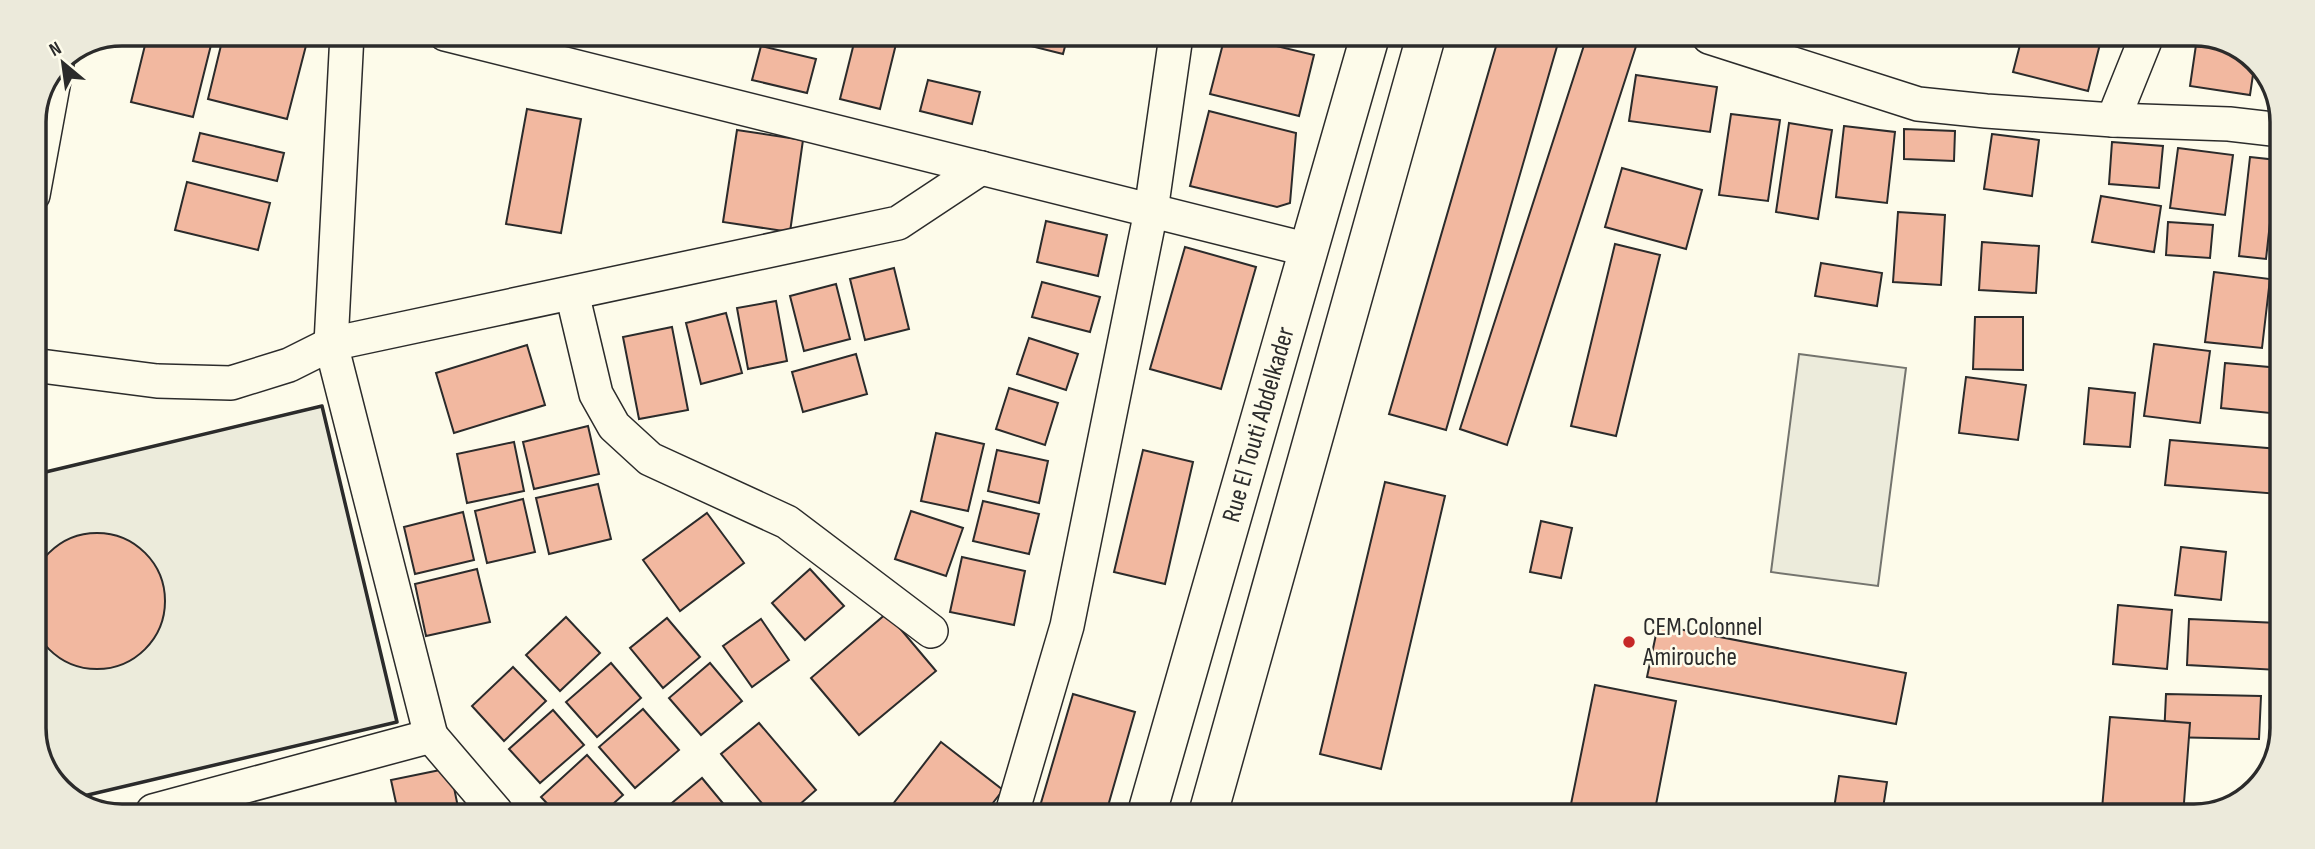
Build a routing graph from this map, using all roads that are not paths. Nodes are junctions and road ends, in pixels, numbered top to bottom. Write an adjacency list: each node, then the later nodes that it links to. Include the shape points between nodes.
1 (346, 46): 16 (street)
2 (493, 46): 12 (street)
3 (1176, 46): 13 (street)
4 (1367, 46): 14 (street, Rue El Touti Abdelkader)
5 (1423, 46): 24 (street)
6 (1737, 46): 9 (street, via 1918,104)
7 (2143, 46): 9 (street)
8 (52, 90): 10 (street)
9 (2113, 120): 11 (street)
10 (46, 124)
11 (2269, 129)
12 (981, 168): 13 (street); 15 (street, via 898,223)
13 (1151, 211): 14 (street); 22 (street, via 1067,626)
14 (1309, 250): 23 (street, Rue El Touti Abdelkader)
15 (572, 293): 16 (street); 18 (street, via 596,394 614,426 650,459 787,522)
16 (331, 344): 17 (street, via 289,365 231,383 157,381); 19 (street)
17 (46, 367)
18 (931, 631)
19 (431, 736): 20 (street); 21 (street)
20 (179, 804)
21 (489, 804)
22 (1015, 804)
23 (1150, 804)
24 (1211, 804)

